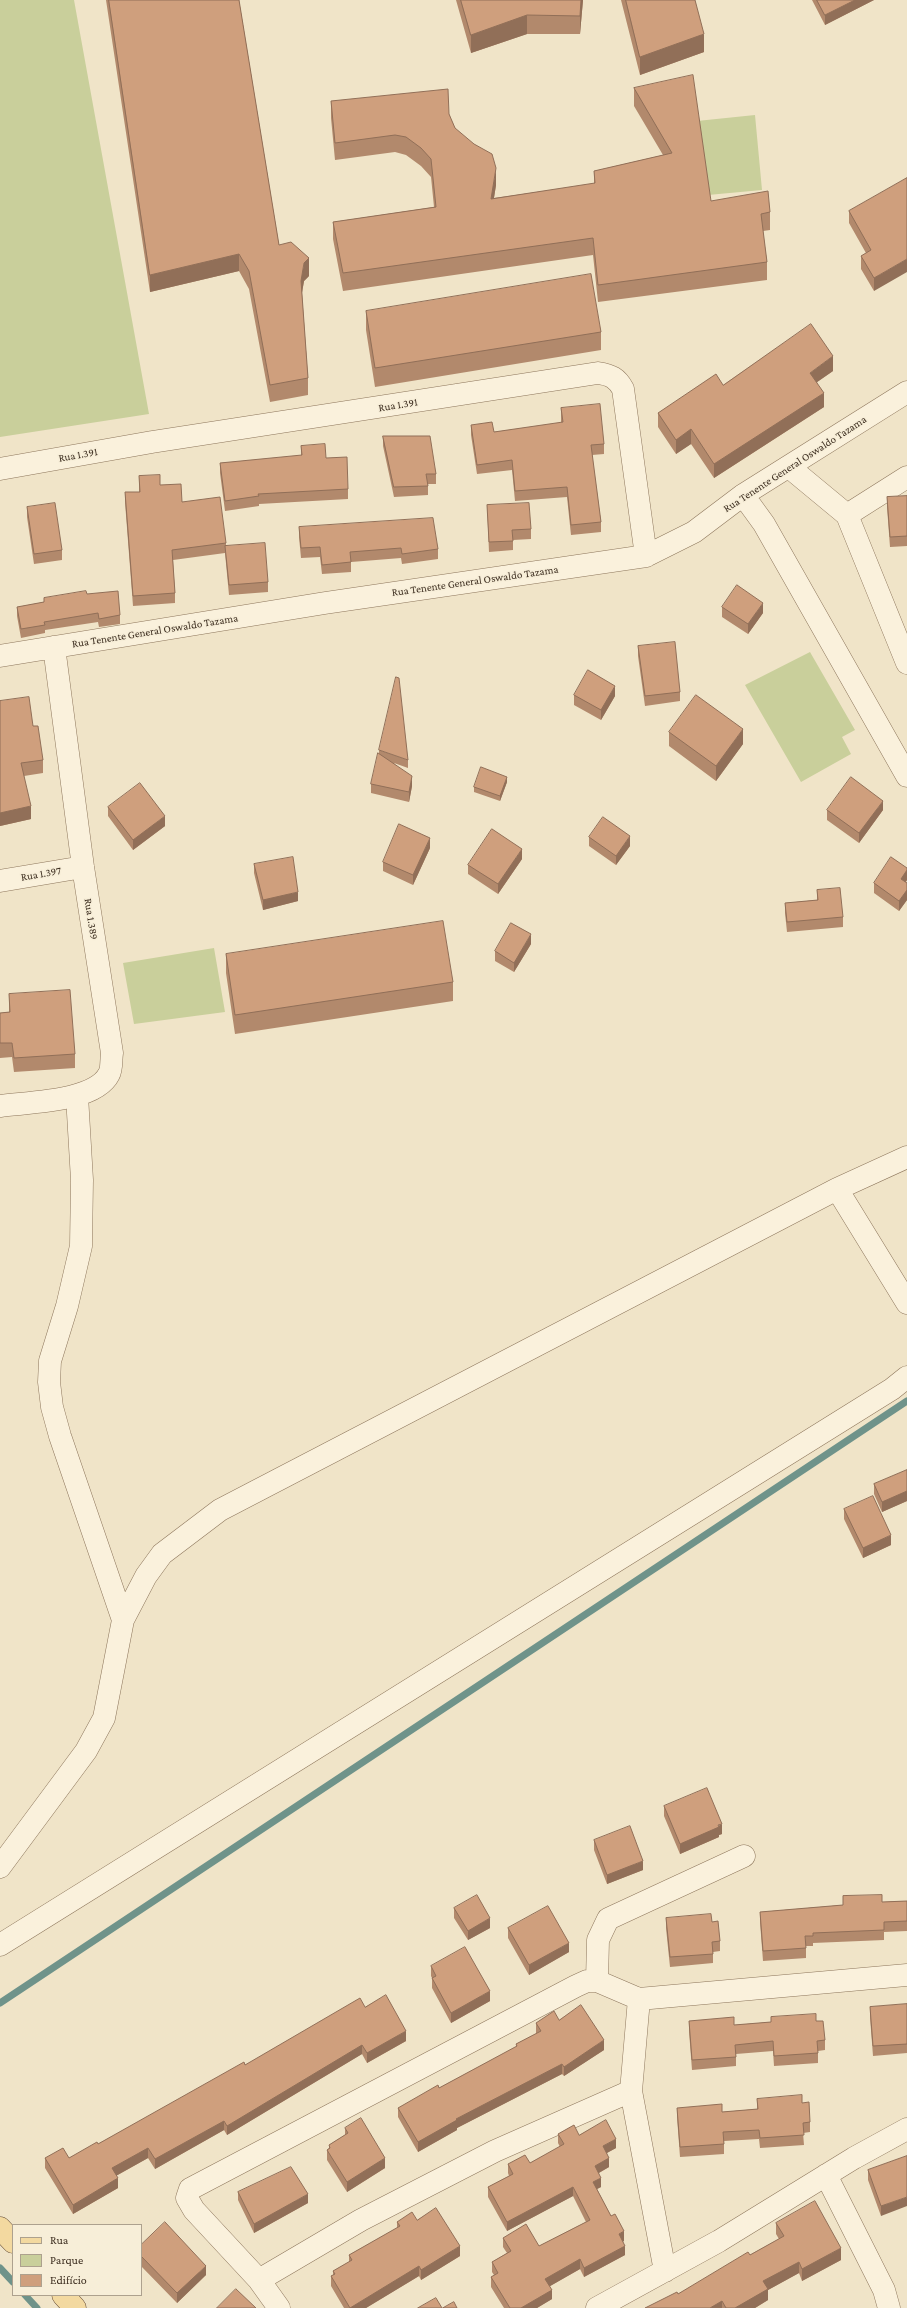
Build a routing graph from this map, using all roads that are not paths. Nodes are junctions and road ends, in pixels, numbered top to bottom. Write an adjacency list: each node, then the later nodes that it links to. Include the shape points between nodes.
1 (907, 392): 2 (street, Rua Tenente General Oswaldo Tazama)
2 (789, 467): 5 (street, Rua Tenente General Oswaldo Tazama); 6 (street)
3 (0, 469): 7 (street, Rua 1.391, via 152,442 598,373 618,380 623,389)
4 (907, 477): 6 (street)
5 (743, 495): 7 (street, Rua Tenente General Oswaldo Tazama, via 694,532); 11 (street, via 764,524)
6 (847, 515): 10 (street)
7 (646, 556): 8 (street, Rua Tenente General Oswaldo Tazama, via 325,603)
8 (54, 647): 9 (street, Rua Tenente General Oswaldo Tazama); 12 (street, Rua 1.389)
9 (0, 656)
10 (907, 663)
11 (907, 776)
12 (83, 867): 13 (street, Rua 1.397); 14 (street, Rua 1.389, via 112,1053 109,1074 99,1085)
13 (0, 881)
14 (77, 1096): 15 (street, Rua 1.389); 20 (street, via 82,1180 81,1246 67,1306 50,1361 49,1382 52,1407 60,1436)
15 (0, 1106)
16 (907, 1157): 17 (street)
17 (837, 1189): 18 (street); 20 (street, via 220,1510 162,1554 146,1576)
18 (907, 1303)
19 (907, 1377): 23 (street, via 892,1389)
20 (123, 1620): 22 (street, via 104,1718 86,1751)
21 (744, 1856): 25 (street, via 608,1919 598,1940)
22 (0, 1867)
23 (0, 1945)
24 (907, 1975): 26 (street)
25 (597, 1980): 26 (street); 33 (street, via 587,1981 528,2009 434,2062 190,2189 187,2198 194,2210)
26 (639, 2000): 27 (street)
27 (631, 2091): 32 (street); 33 (street, via 495,2151 361,2220)
28 (907, 2129): 29 (street)
29 (826, 2175): 32 (street, via 720,2241); 38 (street, via 884,2290)
30 (0, 2228): 31 (main road)
31 (12, 2241)
32 (665, 2271): 37 (street)
33 (258, 2280): 36 (street)
34 (64, 2296): 35 (main road)
35 (75, 2308)
36 (279, 2308)
37 (597, 2308)
38 (889, 2308)

